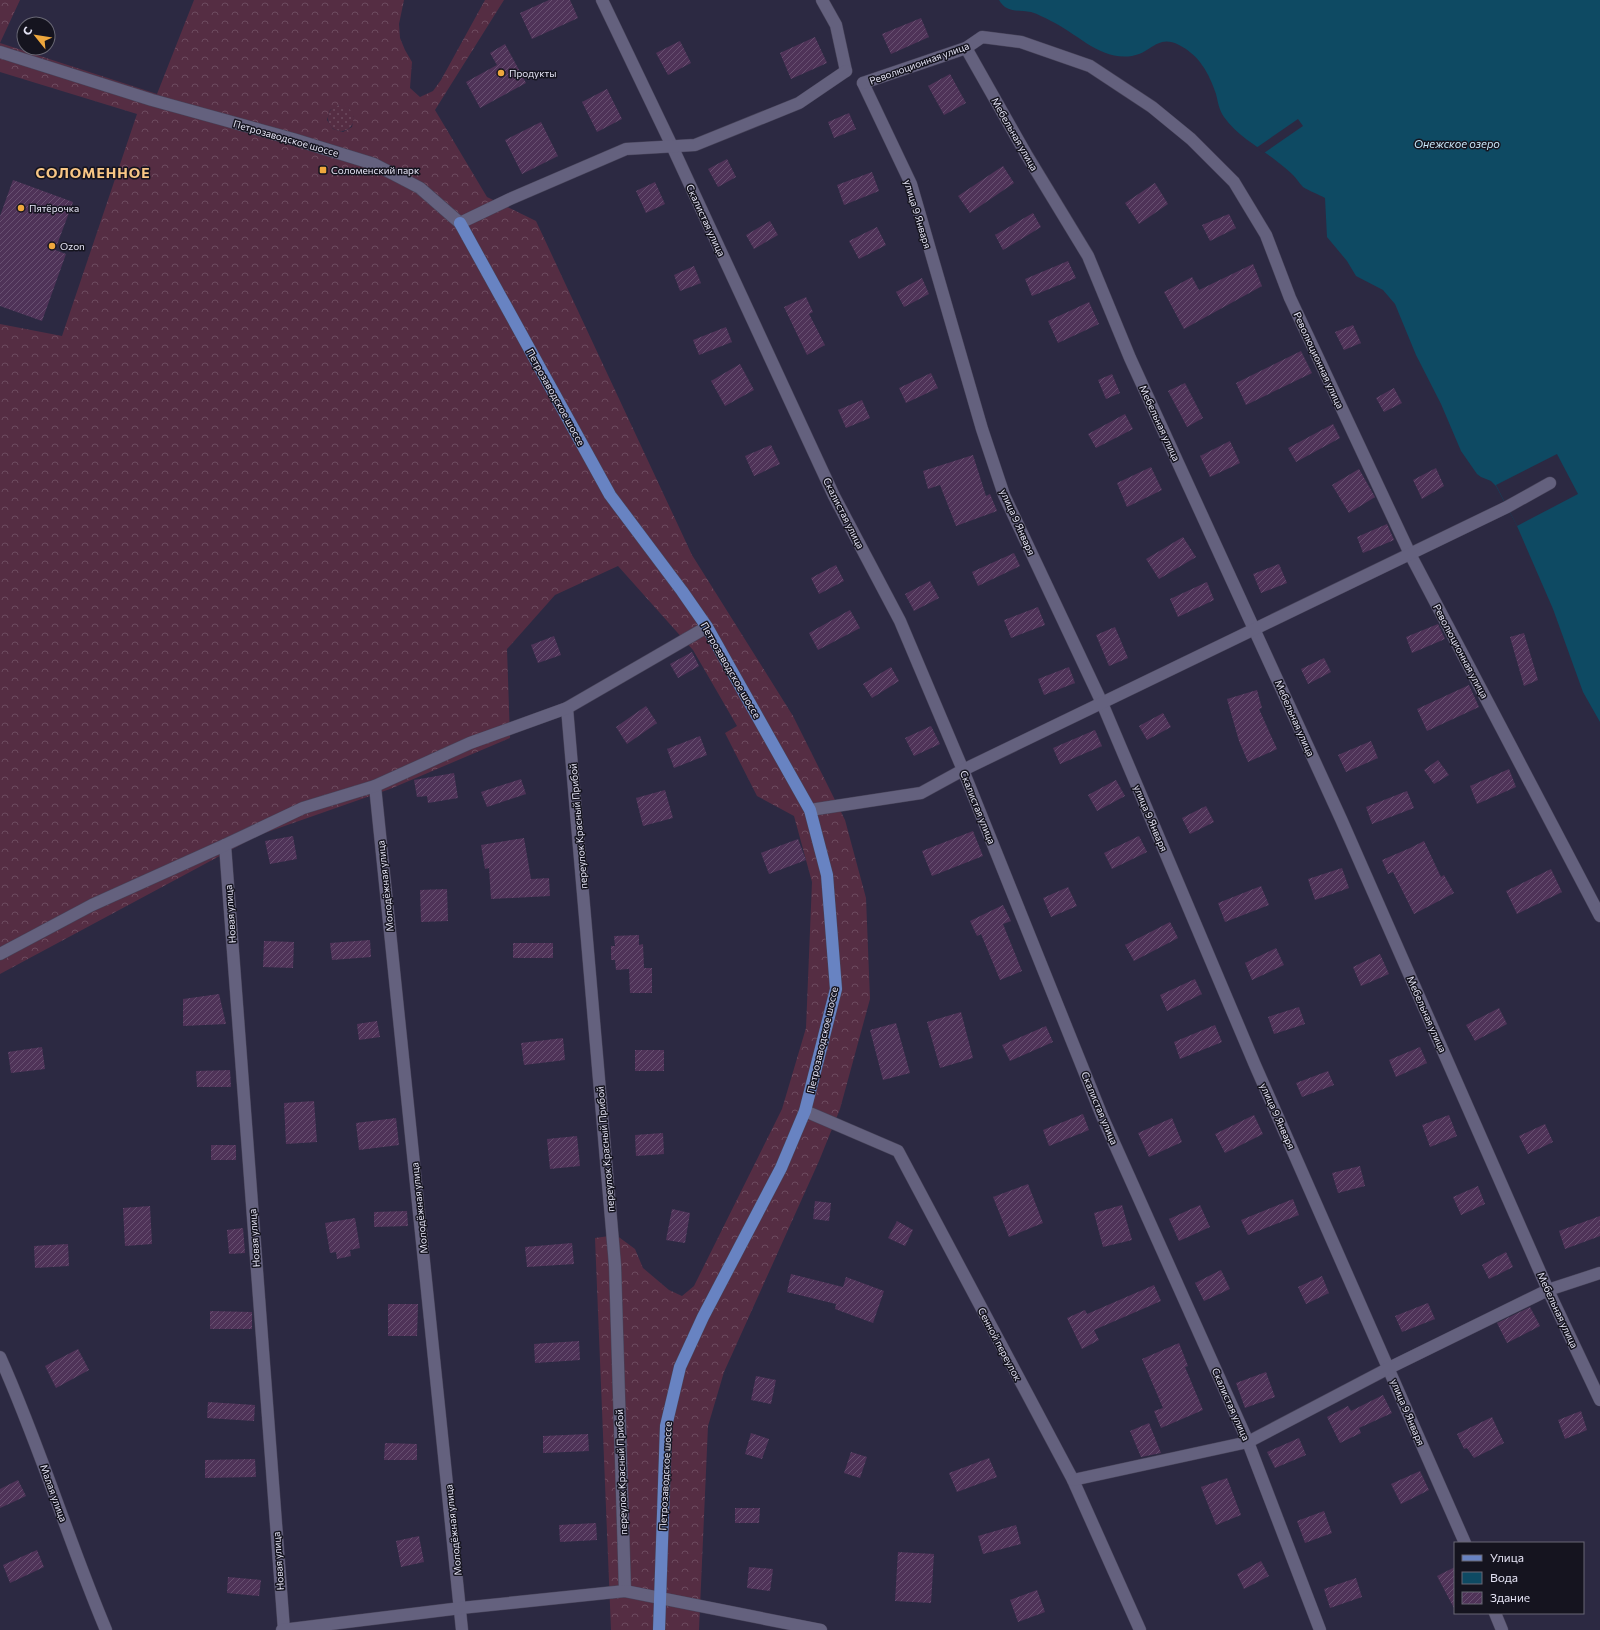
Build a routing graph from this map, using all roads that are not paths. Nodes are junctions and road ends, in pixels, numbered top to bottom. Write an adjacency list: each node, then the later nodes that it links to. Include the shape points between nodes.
1 (602, 0): 7 (street, Скалистая улица)
2 (822, 0): 5 (street, via 836,25)
3 (966, 48): 6 (street, Революционная улица); 10 (street, Революционная улица, via 982,37 1021,42 1090,66 1152,107 1191,139 1234,182 1266,235 1290,298); 12 (street, Мебельная улица, via 1088,256 1130,358)
4 (0, 52): 8 (street, Петрозаводское шоссе, via 152,100 374,164 420,188)
5 (846, 71): 6 (street); 7 (street, via 799,103 695,145)
6 (864, 83): 13 (street, улица 9 Января, via 910,184 1004,495)
7 (672, 146): 8 (street, via 626,149); 15 (street, Скалистая улица, via 834,496 900,621)
8 (460, 222): 11 (main road, Петрозаводское шоссе, via 610,495)
9 (1550, 483): 10 (street)
10 (1410, 554): 12 (street); 19 (street, Революционная улица)
11 (707, 627): 14 (street); 17 (main road, Петрозаводское шоссе)
12 (1254, 628): 13 (street); 23 (street, Мебельная улица, via 1422,1001)
13 (1102, 703): 15 (street); 25 (street, улица 9 Января, via 1255,1064)
14 (567, 708): 16 (street, via 470,743); 30 (street, переулок Красный Прибой, via 615,1265)
15 (963, 770): 17 (street, via 921,793); 27 (street, Скалистая улица, via 1102,1116)
16 (375, 786): 18 (street, via 303,808); 32 (street, Молодёжная улица)
17 (810, 810): 21 (main road, Петрозаводское шоссе, via 827,875 836,989)
18 (225, 845): 20 (street, via 92,905); 35 (street, Новая улица)
19 (1600, 916)
20 (0, 954)
21 (805, 1111): 28 (street, Сенной переулок, via 898,1152); 31 (main road, Петрозаводское шоссе, via 781,1168 703,1317 680,1367 666,1426)
22 (1600, 1273): 23 (street)
23 (1548, 1290): 25 (street); 26 (street, Мебельная улица)
24 (0, 1356): 34 (street, Малая улица, via 19,1399)
25 (1389, 1368): 27 (street); 29 (street, улица 9 Января)
26 (1600, 1400)
27 (1248, 1442): 28 (street); 40 (street, Скалистая улица)
28 (1073, 1480): 39 (street, Сенной переулок)
29 (1465, 1542)
30 (625, 1590): 31 (street); 32 (street)
31 (660, 1597): 37 (main road, Петрозаводское шоссе); 38 (street)
32 (461, 1608): 35 (street); 36 (street, Молодёжная улица)
33 (1495, 1614): 41 (street)
34 (106, 1630)
35 (283, 1630)
36 (462, 1630)
37 (659, 1630)
38 (821, 1630)
39 (1140, 1630)
40 (1320, 1630)
41 (1502, 1630)

